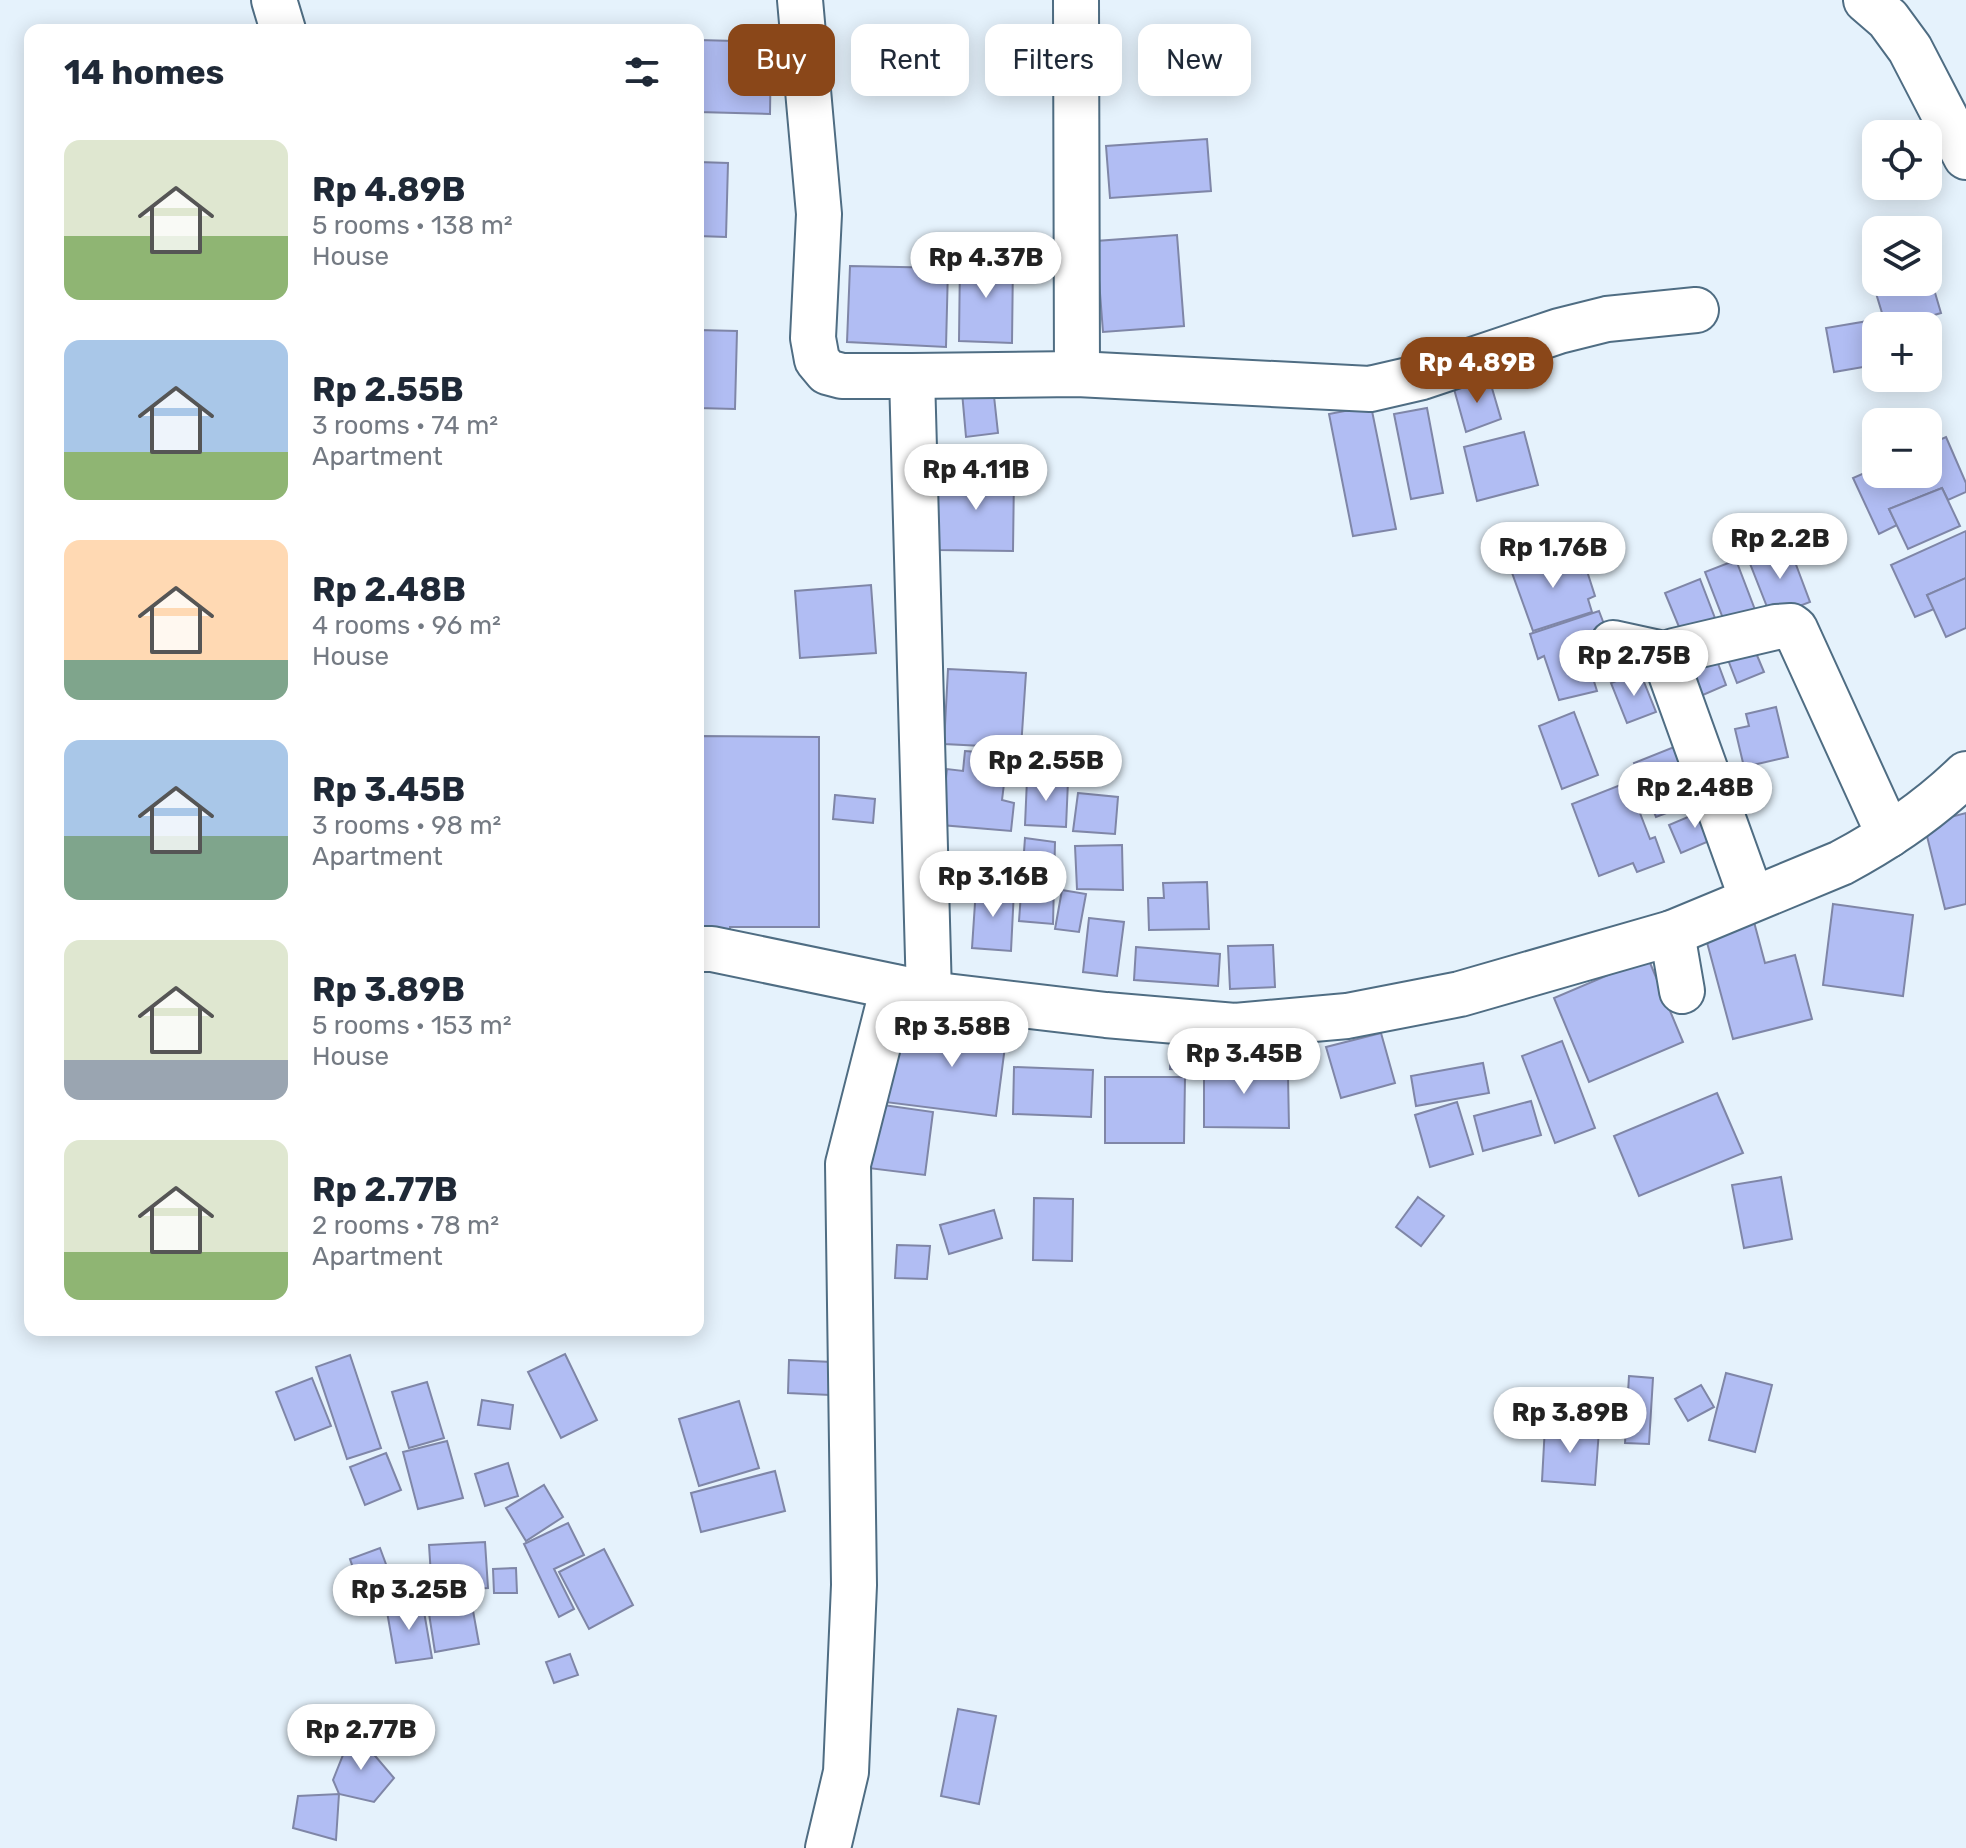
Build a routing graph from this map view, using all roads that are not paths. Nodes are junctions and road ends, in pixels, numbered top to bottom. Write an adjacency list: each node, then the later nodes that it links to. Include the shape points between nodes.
1 (274, 0): 5 (street)
2 (800, 0): 9 (street, via 819,214 813,338 817,360 827,372 842,376)
3 (1076, 0): 8 (street)
4 (1866, 0): 6 (street, via 1910,49)
5 (281, 24)
6 (1966, 157)
7 (1696, 310): 8 (street, via 1607,319 1370,389)
8 (1077, 374): 9 (street)
9 (912, 376): 18 (street)
10 (1613, 643): 11 (street)
11 (1668, 655): 14 (street, via 1776,627 1795,629); 15 (street)
12 (1790, 670): 14 (street)
13 (1966, 774): 14 (street)
14 (1876, 843): 15 (street)
15 (1752, 899): 16 (street)
16 (1672, 933): 18 (street, via 1460,994 1347,1016 1235,1026); 19 (street)
17 (704, 949): 18 (street)
18 (911, 990): 20 (street, via 848,1164 854,1585 846,1772)
19 (1682, 991)
20 (828, 1848)

